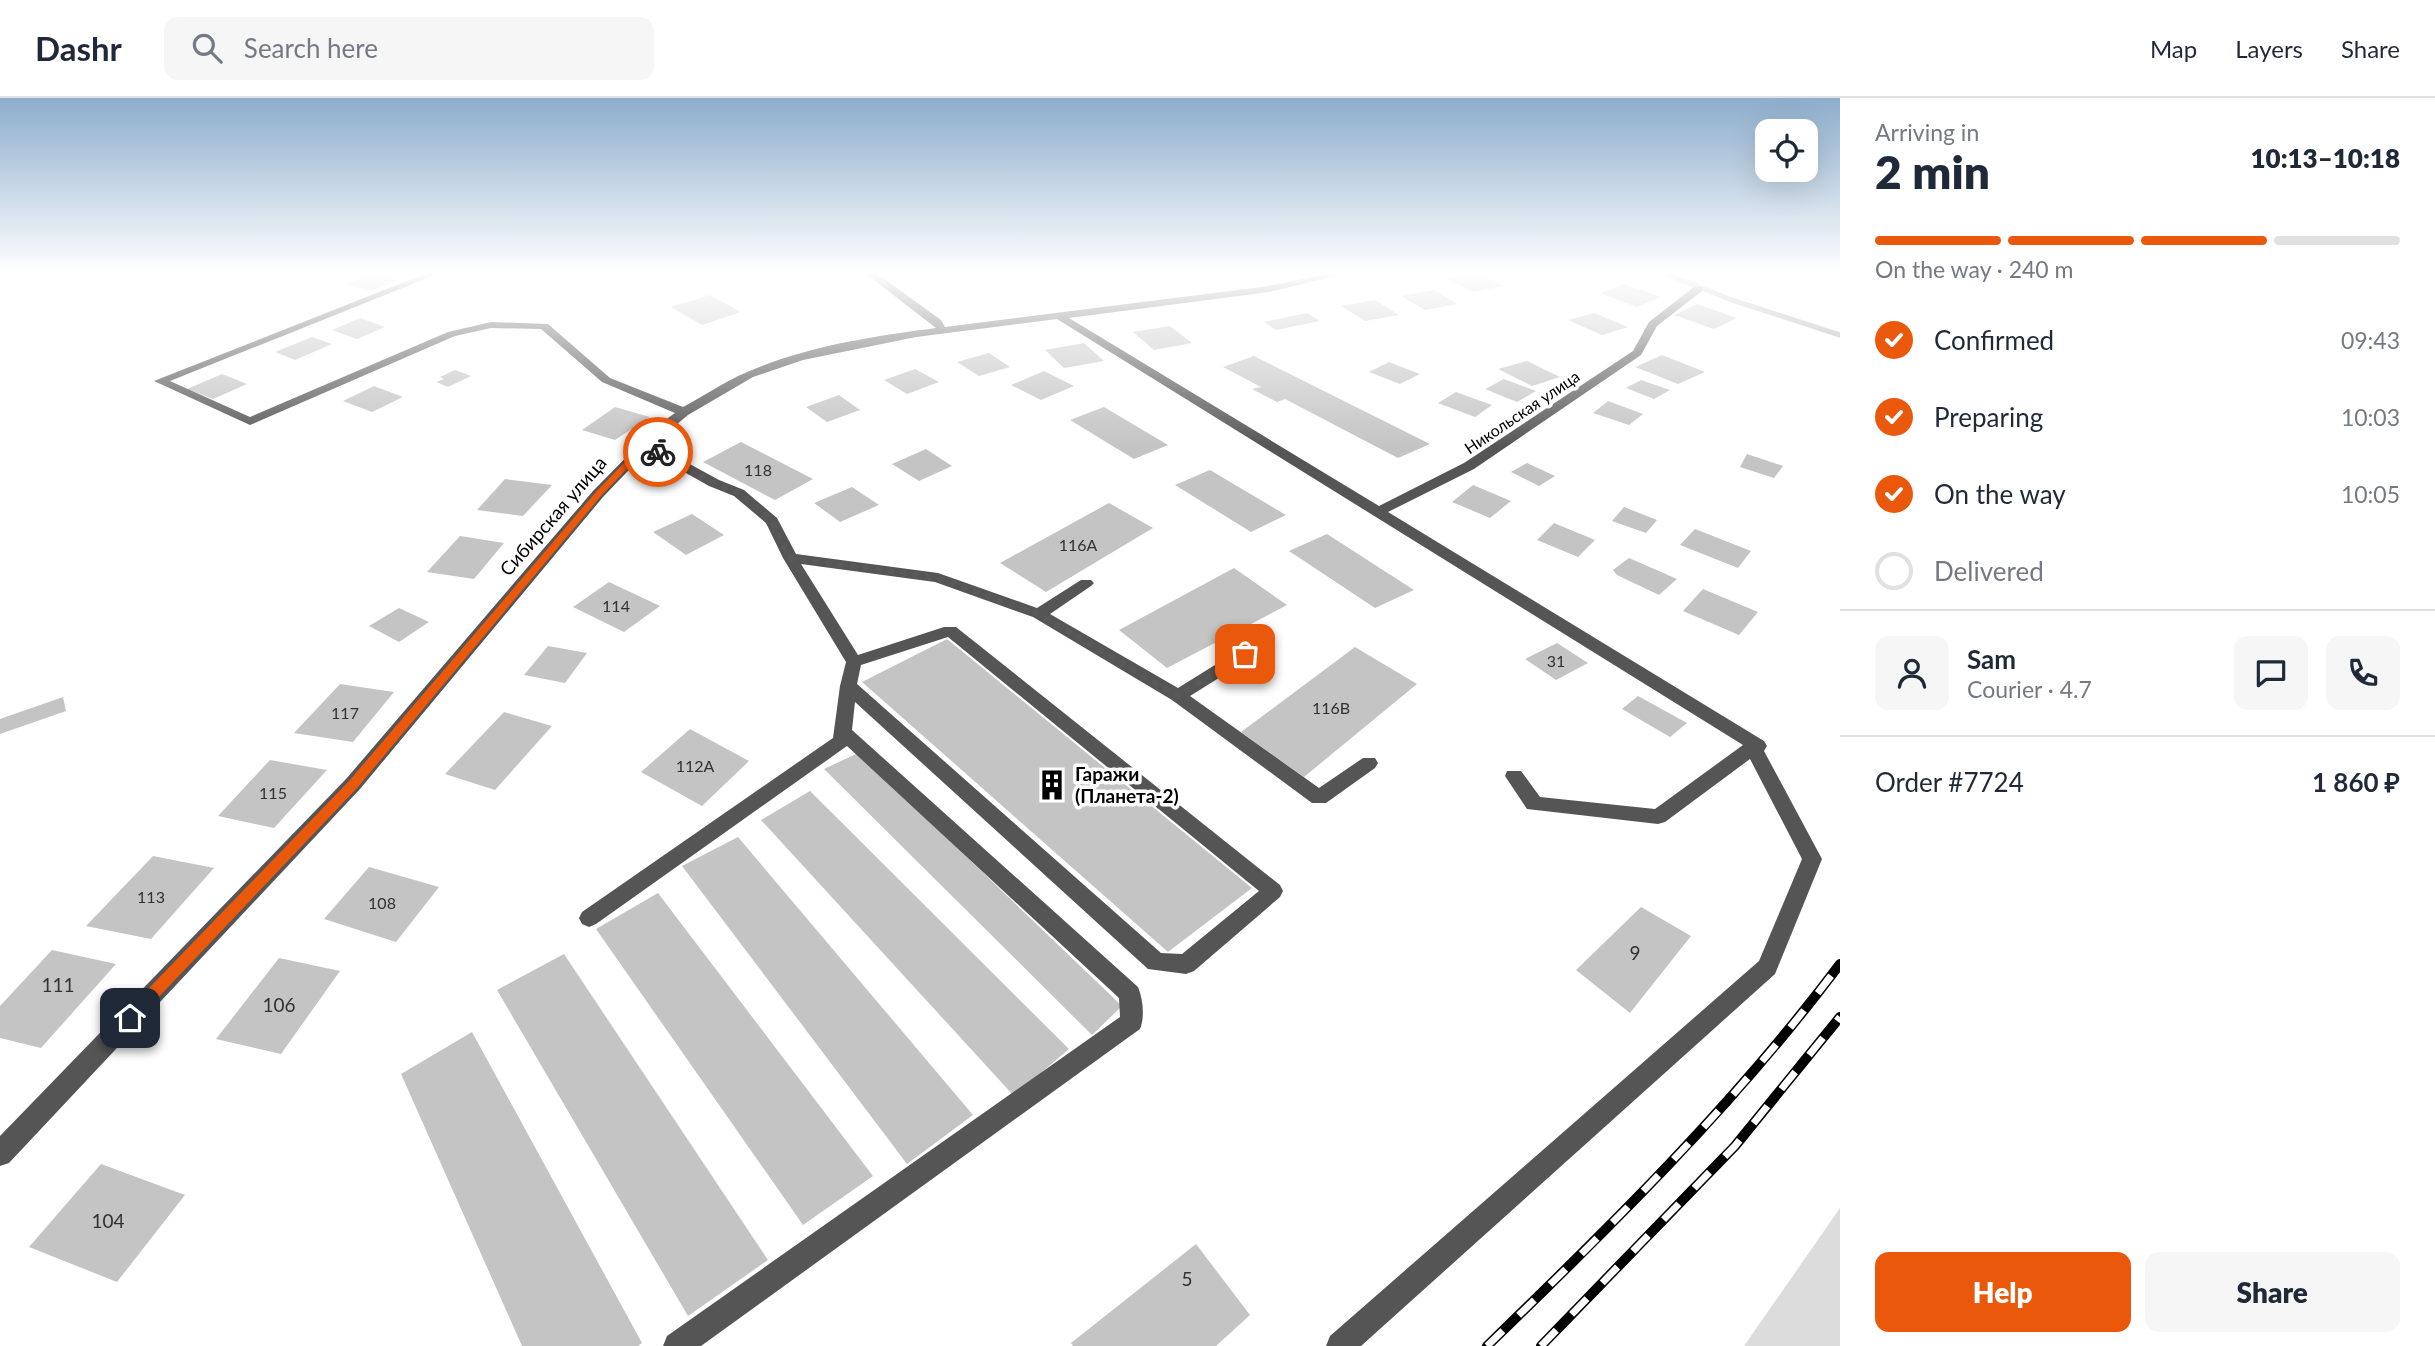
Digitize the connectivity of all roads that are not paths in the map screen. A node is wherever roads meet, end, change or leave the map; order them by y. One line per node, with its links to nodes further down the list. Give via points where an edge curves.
1 (287, 331): 2 (street, via 160,381 250,421)
2 (464, 331)
3 (550, 331): 7 (street, via 606,380)
4 (935, 331): 7 (street, Сибирская улица, via 849,346 775,366 726,386)
5 (1084, 331): 9 (street)
6 (1649, 331): 9 (street, Никольская улица, via 1637,354 1469,466)
7 (684, 412): 8 (street, Сибирская улица)
8 (645, 445): 10 (street, via 739,493 772,521); 22 (street, Сибирская улица, via 354,784)
9 (1378, 512): 18 (street)
10 (790, 558): 12 (street, via 938,578); 14 (street)
11 (1086, 583): 12 (street)
12 (1039, 614): 16 (street)
13 (1245, 654): 16 (street)
14 (854, 662): 15 (street); 15 (street, via 950,631 1273,891 1186,964 1156,962)
15 (848, 686): 17 (street)
16 (1178, 696): 19 (street, via 1319,798)
17 (843, 732): 21 (street, via 842,741); 23 (street, via 1130,994 1132,1022)
18 (1756, 746): 20 (street, via 1658,817 1534,804); 24 (street, via 1812,859 1767,967)
19 (1369, 763)
20 (1514, 776)
21 (589, 918)
22 (0, 1154)
23 (677, 1346)
24 (1339, 1346)

